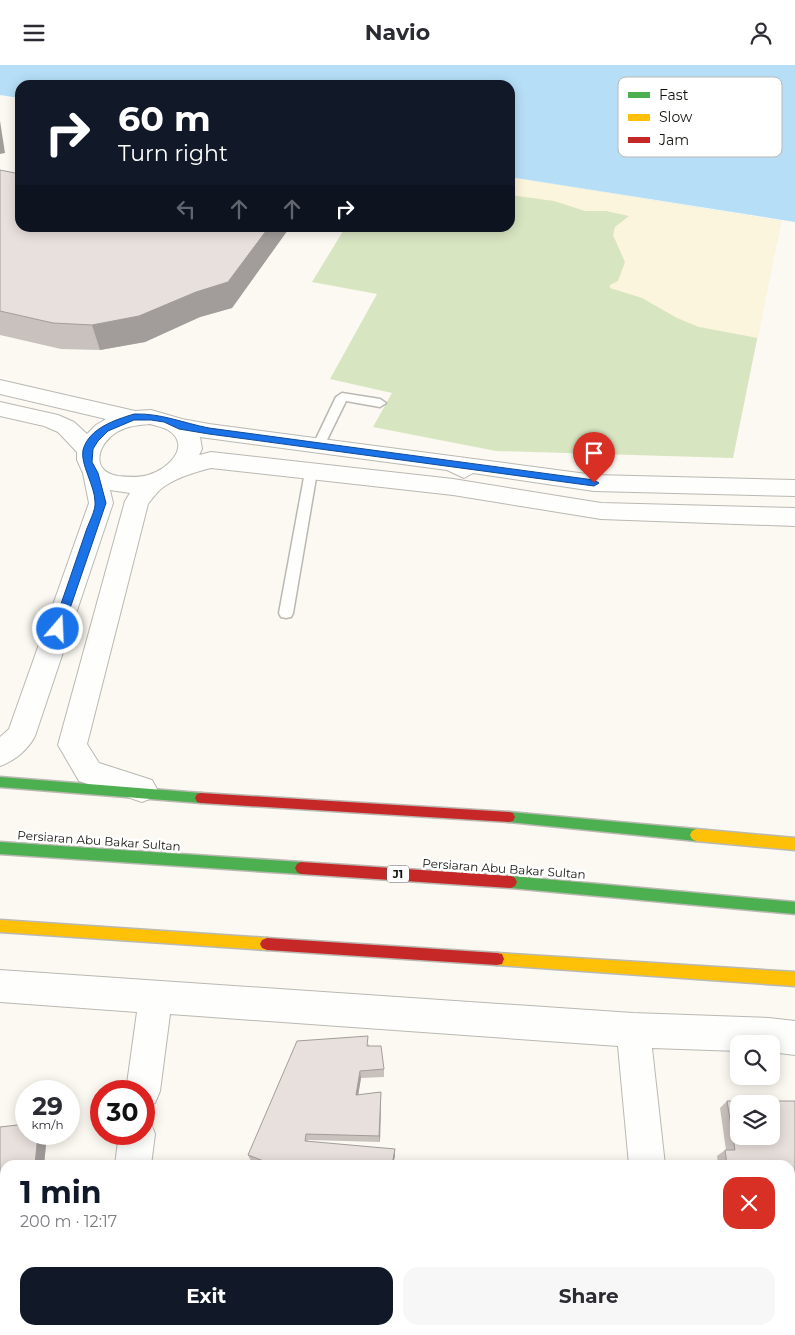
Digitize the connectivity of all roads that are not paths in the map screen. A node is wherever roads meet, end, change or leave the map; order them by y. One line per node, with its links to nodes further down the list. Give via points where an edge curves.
1 (0, 387): 4 (street)
2 (380, 403): 6 (lane, via 342,397)
3 (0, 409): 7 (street, via 50,420 66,427)
4 (134, 417): 5 (street, via 159,418); 7 (street, via 105,429 94,439)
5 (179, 425): 6 (street); 9 (street, via 191,445 189,457)
6 (319, 445): 8 (street)
7 (91, 461): 11 (street, via 105,481 120,485); 16 (street, via 101,503 21,736)
8 (449, 462): 12 (street, via 464,471 462,483); 13 (street, via 604,484)
9 (181, 468): 10 (street, via 211,461); 11 (street)
10 (310, 472): 12 (street); 15 (lane)
11 (152, 484): 18 (street, via 137,501 72,745 88,772)
12 (453, 487): 14 (street, via 601,511)
13 (795, 488)
14 (795, 517)
15 (286, 613)
16 (0, 754)
17 (0, 782): 18 (main road)
18 (165, 796): 19 (main road, via 506,817)
19 (795, 844)
20 (0, 848): 21 (main road, Persiaran Abu Bakar Sultan / J1, via 507,882)
21 (795, 908)
22 (0, 926): 23 (main road)
23 (795, 979)
24 (0, 986): 25 (street)
25 (156, 996): 26 (street); 28 (street)
26 (633, 1031): 27 (street); 31 (street)
27 (795, 1038)
28 (145, 1080)
29 (135, 1145): 30 (street)
30 (133, 1160)
31 (646, 1160)

